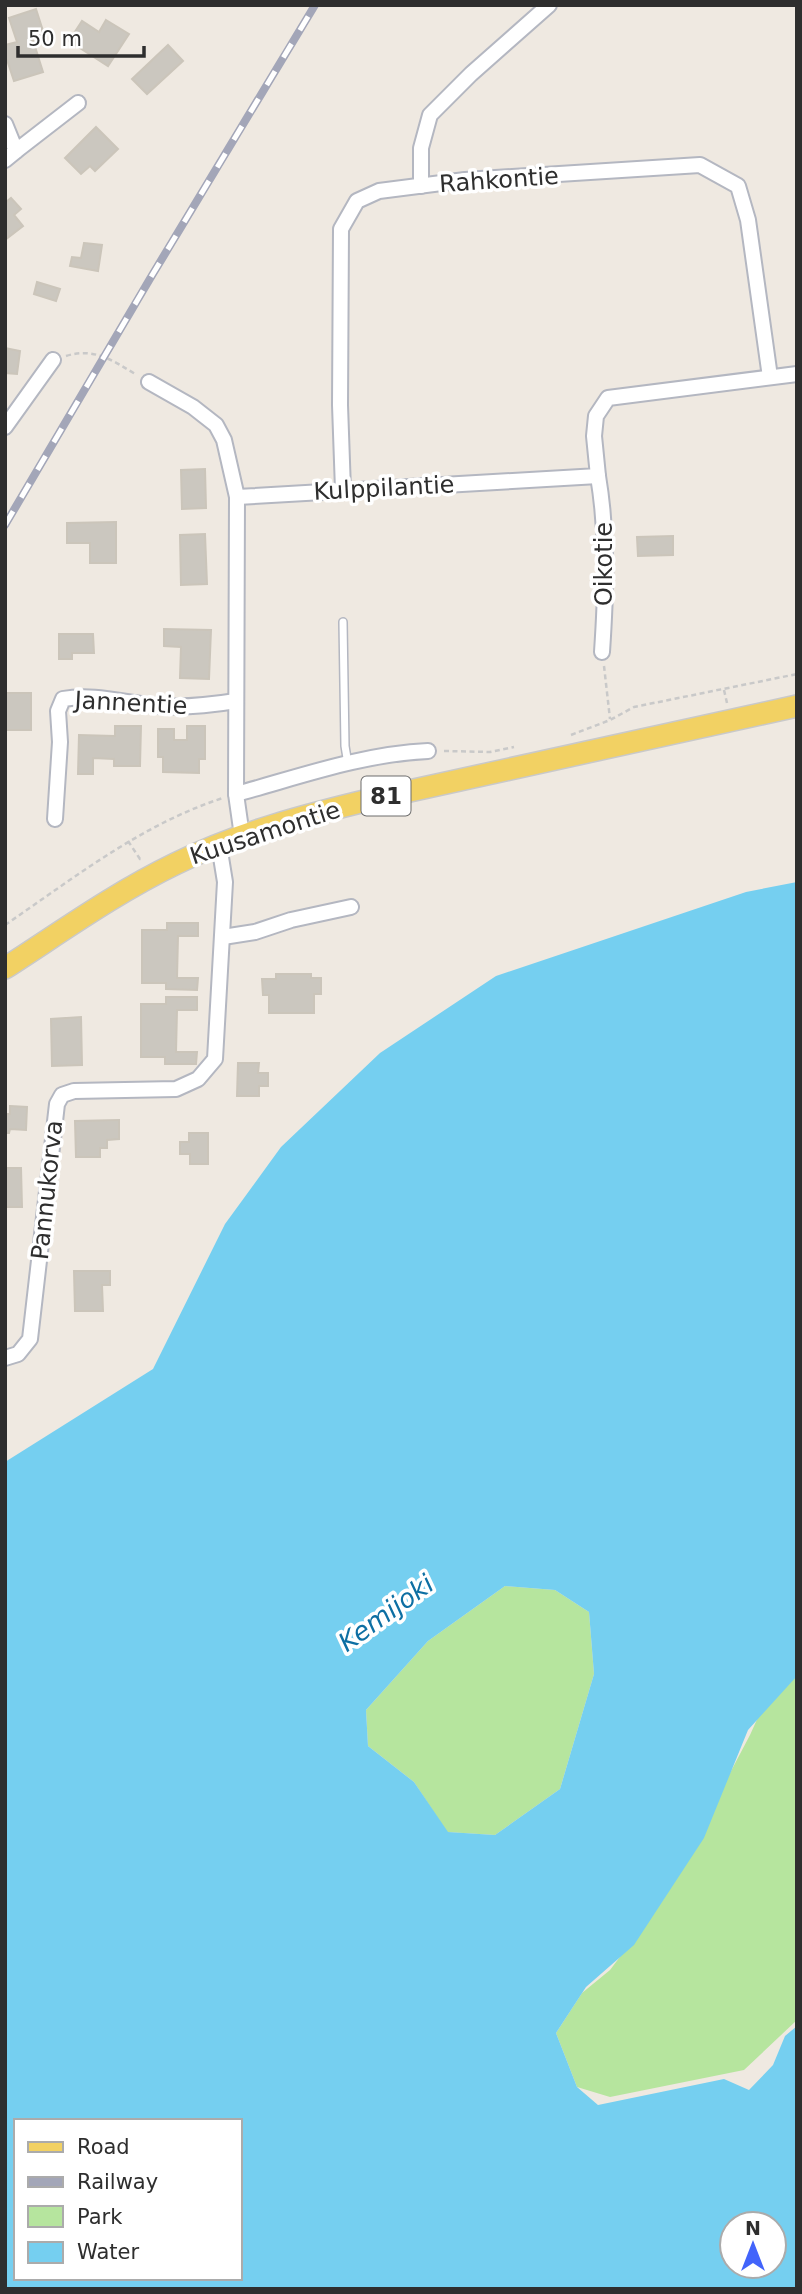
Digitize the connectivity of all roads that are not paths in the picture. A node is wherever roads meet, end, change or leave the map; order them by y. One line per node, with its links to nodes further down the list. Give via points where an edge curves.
1 (549, 5): 5 (street, via 430,115 421,148)
2 (78, 103): 4 (street)
3 (5, 124): 4 (street)
4 (11, 156)
5 (421, 186): 8 (street, Rahkontie, via 700,165 738,186 748,220); 12 (street, Rahkontie, via 379,191 357,201 341,229)
6 (53, 360): 10 (street)
7 (797, 374): 8 (street)
8 (770, 377): 11 (street, via 608,398 596,416)
9 (149, 382): 13 (street, via 216,425)
10 (5, 427)
11 (598, 476): 12 (street, Kulppilantie); 15 (street, Oikotie, via 605,517)
12 (343, 490): 13 (street, Kulppilantie)
13 (237, 497): 16 (street)
14 (343, 622): 19 (lane)
15 (602, 652)
16 (236, 701): 20 (street); 21 (street, Jannentie, via 201,707 79,696 63,699 58,711)
17 (797, 706): 22 (main road, Kuusamontie / 81, via 373,799)
18 (428, 751): 19 (street)
19 (348, 764): 20 (street)
20 (236, 794): 22 (street)
21 (55, 819)
22 (242, 836): 23 (main road, Kuusamontie / 81)
23 (219, 845): 25 (street, Pannukorva, via 225,882); 26 (main road, Kuusamontie / 81, via 110,900)
24 (351, 907): 25 (street)
25 (223, 937): 27 (street, Pannukorva, via 215,1059 198,1079 176,1089 74,1090 62,1095 57,1104 30,1339 18,1354)
26 (5, 968)
27 (5, 1358)

